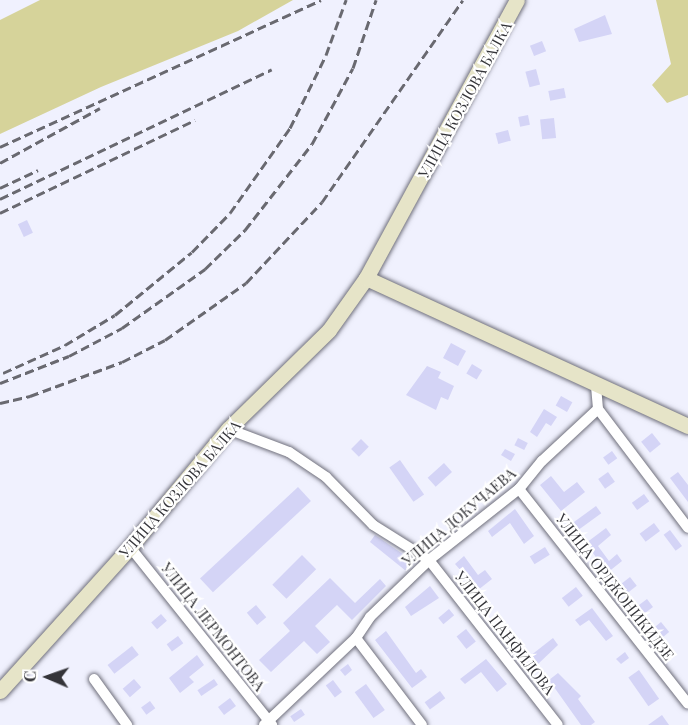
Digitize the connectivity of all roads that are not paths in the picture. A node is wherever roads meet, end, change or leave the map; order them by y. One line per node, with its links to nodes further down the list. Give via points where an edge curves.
1 (517, 2): 2 (main road, УЛИЦА КОЗЛОВА БАЛКА)
2 (366, 278): 3 (main road); 6 (main road, УЛИЦА КОЗЛОВА БАЛКА, via 313,348)
3 (597, 386): 4 (street); 5 (main road)
4 (598, 409): 7 (street, УЛИЦА ДОКУЧАЕВА, via 542,461); 8 (street)
5 (688, 426)
6 (228, 429): 9 (main road, УЛИЦА КОЗЛОВА БАЛКА); 10 (street, УЛИЦА ПАНФИЛОВА, via 289,453 326,477 373,525)
7 (519, 489): 10 (street, УЛИЦА ДОКУЧАЕВА); 14 (street, УЛИЦА ОРДЖОНИКИДЗЕ)
8 (688, 528)
9 (130, 547): 13 (main road, УЛИЦА КОЗЛОВА БАЛКА); 15 (street, УЛИЦА ЛЕРМОНТОВА)
10 (429, 560): 11 (street, УЛИЦА ДОКУЧАЕВА, via 370,617); 18 (street, УЛИЦА ПАНФИЛОВА)
11 (356, 638): 15 (street, УЛИЦА ДОКУЧАЕВА); 17 (street)
12 (94, 679): 16 (street)
13 (0, 691)
14 (688, 704)
15 (268, 723)
16 (127, 725)
17 (422, 725)
18 (558, 725)

